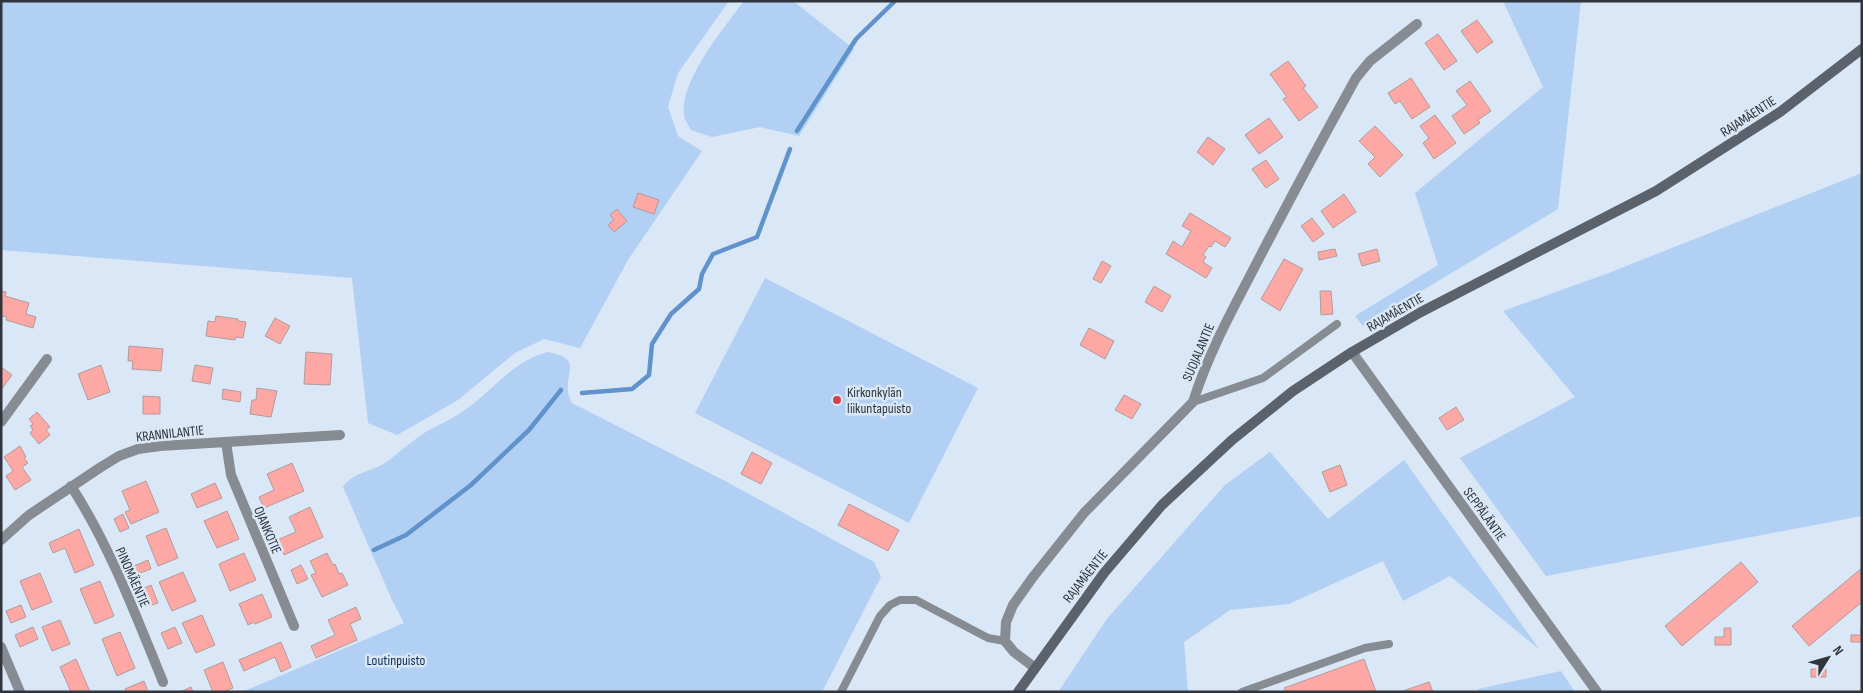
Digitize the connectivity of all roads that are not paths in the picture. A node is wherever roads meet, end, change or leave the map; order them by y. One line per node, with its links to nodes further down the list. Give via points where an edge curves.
1 (1417, 24): 6 (street, SUOJALANTIE, via 1370,61 1356,78 1216,342)
2 (1862, 49): 4 (main road, RAJAMÄENTIE, via 1780,112 1656,191 1421,312)
3 (1337, 324): 6 (lane, via 1262,378)
4 (1352, 352): 16 (main road, RAJAMÄENTIE, via 1292,392 1239,434 1162,505 1104,572); 24 (street, SEPPÄLÄNTIE)
5 (46, 359): 7 (street)
6 (1193, 402): 13 (street, SUOJALANTIE, via 1084,513 1033,577 1013,605 1006,622)
7 (1, 422)
8 (340, 435): 9 (street, KRANNILANTIE)
9 (226, 442): 10 (street, KRANNILANTIE, via 138,449 119,456); 12 (street, OJANKOTIE, via 231,475)
10 (71, 486): 11 (street, KRANNILANTIE, via 29,515); 17 (street, PINOMÄENTIE, via 105,547)
11 (1, 540)
12 (294, 626)
13 (1005, 640): 16 (street, via 1014,652); 20 (lane, via 988,638 916,600 900,600 880,616)
14 (1389, 644): 18 (lane, via 1365,648)
15 (1, 647): 19 (street)
16 (1034, 667): 21 (main road, RAJAMÄENTIE)
17 (163, 682)
18 (1265, 683): 22 (lane); 23 (lane)
19 (20, 692)
20 (841, 692)
21 (1018, 692)
22 (1242, 692)
23 (1268, 692)
24 (1597, 692)

